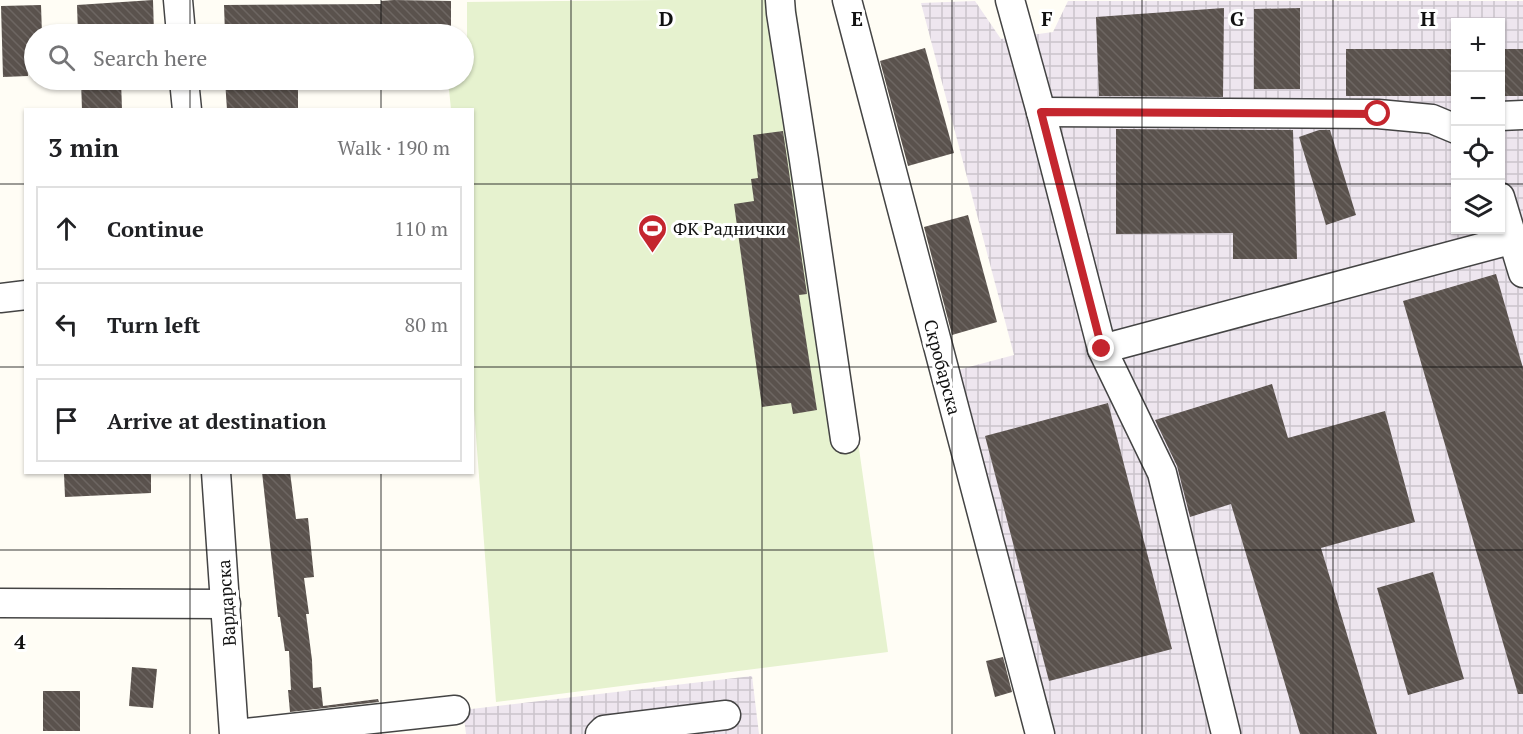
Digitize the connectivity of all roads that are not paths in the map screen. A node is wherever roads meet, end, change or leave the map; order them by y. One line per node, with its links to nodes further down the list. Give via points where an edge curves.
1 (178, 0): 5 (street)
2 (780, 0): 18 (street)
3 (847, 0): 26 (street, Скробарска)
4 (1010, 0): 8 (street)
5 (180, 24)
6 (185, 90): 7 (street)
7 (187, 108)
8 (1041, 112): 11 (street, via 1378,114); 17 (street)
9 (1523, 115): 10 (street)
10 (1505, 116)
11 (1448, 122)
12 (1505, 212): 13 (street)
13 (1514, 239): 14 (street); 17 (street)
14 (1523, 273)
15 (24, 296): 16 (street)
16 (0, 298)
17 (1102, 349): 27 (street, via 1162,473)
18 (845, 439)
19 (216, 474): 21 (street, Вардарска)
20 (0, 603): 21 (street)
21 (226, 604): 24 (street, Вардарска)
22 (455, 710): 24 (street)
23 (726, 715): 25 (street, via 604,730)
24 (235, 734)
25 (600, 734)
26 (1040, 734)
27 (1226, 734)

